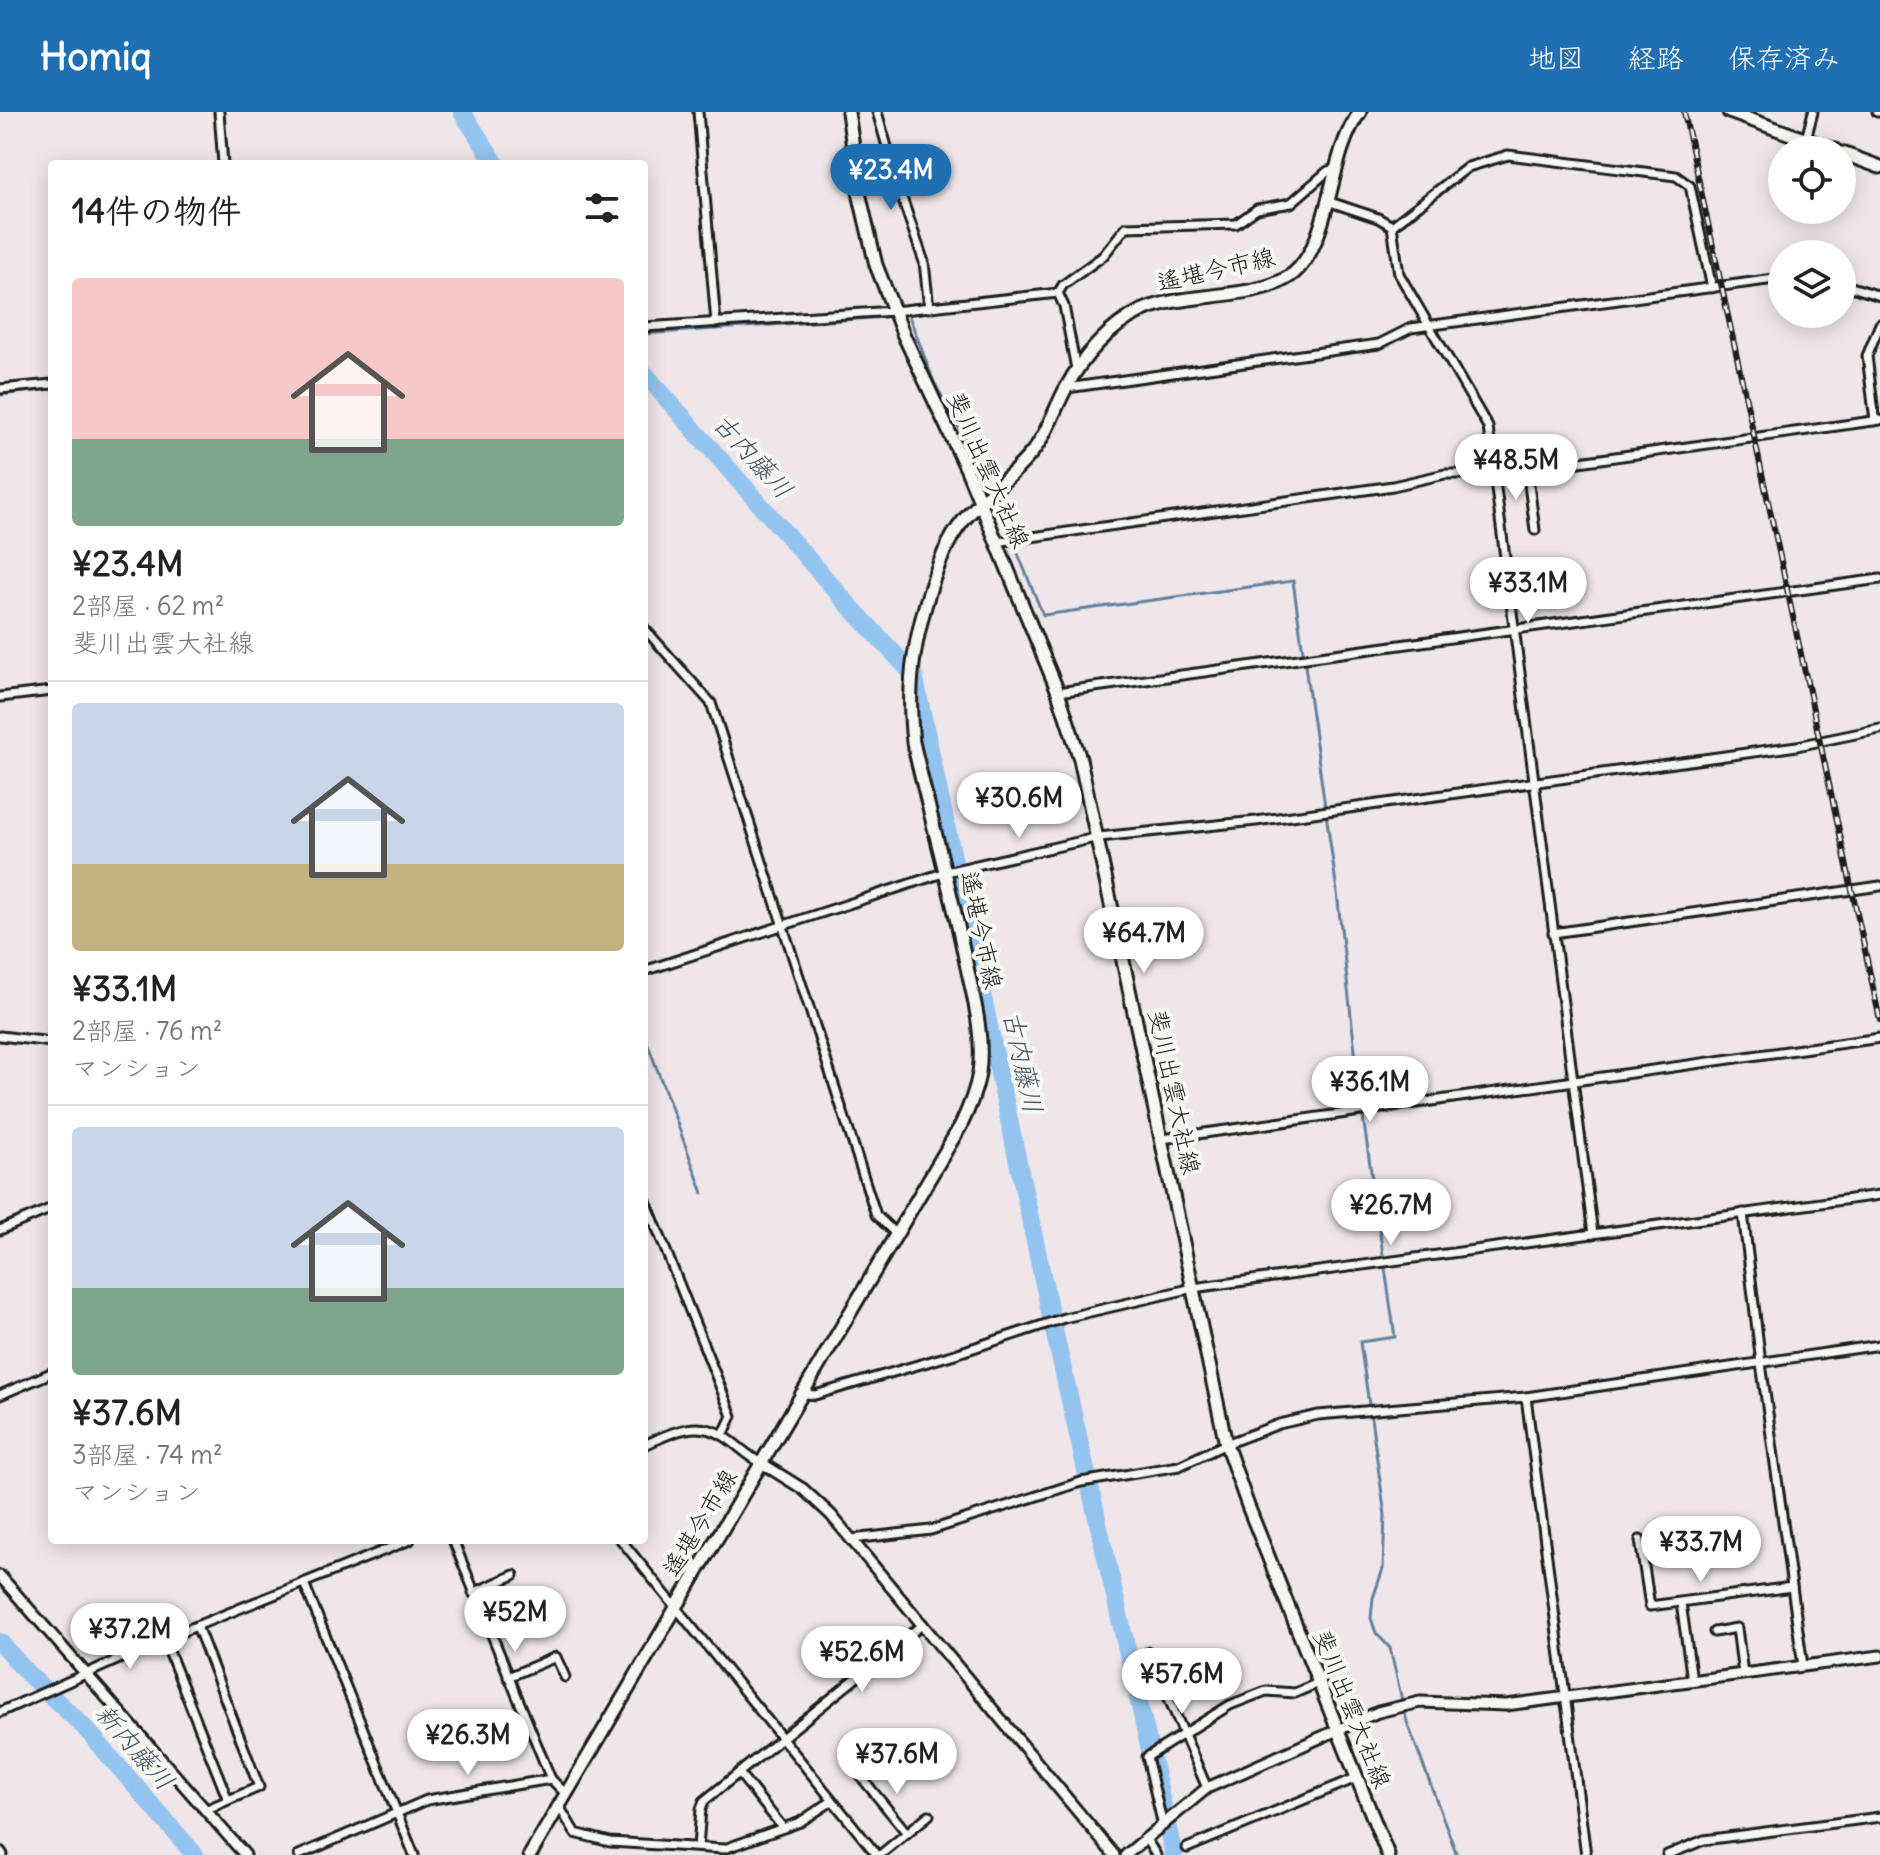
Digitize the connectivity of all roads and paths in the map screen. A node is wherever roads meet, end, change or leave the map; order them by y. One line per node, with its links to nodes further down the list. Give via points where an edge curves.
1 (219, 112): 11 (street)
2 (698, 112): 23 (street)
3 (848, 112): 22 (main road, 斐川出雲大社線, via 860,197 876,265)
4 (877, 112): 21 (street, via 924,262)
5 (1813, 112): 9 (street)
6 (1358, 113): 13 (main road, 遙堪今市線)
7 (1736, 113): 8 (main road)
8 (1798, 136)
9 (1807, 136)
10 (1856, 158): 12 (main road)
11 (223, 160)
12 (1880, 167)
13 (1336, 169): 14 (main road, 遙堪今市線); 19 (street, via 1291,203 1257,209 1236,224 1126,227 1103,256)
14 (1327, 201): 15 (street); 27 (main road, 遙堪今市線, via 1315,241 1296,272 1249,290 1142,311 1102,340)
15 (1392, 226): 17 (street, via 1468,167 1508,155 1676,176 1690,186); 25 (street, via 1399,274)
16 (1768, 280): 17 (street)
17 (1712, 288): 25 (street)
18 (1856, 288): 20 (street)
19 (1058, 293): 21 (street); 27 (street)
20 (1880, 296)
21 (929, 308): 22 (street)
22 (894, 311): 23 (street); 34 (main road, 斐川出雲大社線)
23 (716, 323): 26 (street)
24 (1880, 324): 31 (street, via 1867,356)
25 (1427, 326): 30 (street, via 1379,344); 33 (street, via 1488,427)
26 (648, 327)
27 (1076, 369): 30 (main road, 遙堪今市線)
28 (48, 384): 29 (street)
29 (0, 389)
30 (1065, 389): 34 (main road, 遙堪今市線, via 1034,450)
31 (1878, 421): 32 (street)
32 (1527, 469): 33 (street); 35 (street)
33 (1493, 474): 36 (street, via 1445,474 1393,486); 38 (street)
34 (980, 502): 36 (main road, 斐川出雲大社線); 46 (main road, 遙堪今市線, via 952,534 941,558 913,663 913,742)
35 (1535, 530)
36 (996, 542): 41 (main road, 斐川出雲大社線)
37 (1880, 579): 38 (street)
38 (1513, 630): 41 (street); 44 (street)
39 (648, 632): 48 (street, via 711,703)
40 (48, 691): 42 (street)
41 (1058, 692): 45 (main road, 斐川出雲大社線)
42 (0, 697)
43 (1880, 729): 44 (street, via 1797,746)
44 (1532, 781): 45 (street, via 1256,821); 49 (street)
45 (1099, 837): 46 (street); 56 (main road, 斐川出雲大社線)
46 (946, 872): 48 (street); 62 (main road, 遙堪今市線, via 978,1019 979,1074 961,1125)
47 (1880, 886): 49 (street)
48 (781, 926): 50 (street); 62 (street, via 876,1215)
49 (1553, 933): 55 (street)
50 (648, 970)
51 (0, 1025): 52 (street)
52 (1, 1036): 54 (street)
53 (1880, 1038): 55 (street)
54 (48, 1042)
55 (1574, 1083): 56 (street); 63 (street)
56 (1162, 1139): 64 (main road, 斐川出雲大社線)
57 (1880, 1195): 60 (street)
58 (648, 1206): 71 (street, via 732,1416)
59 (48, 1210): 61 (street)
60 (1743, 1213): 63 (street); 66 (street)
61 (0, 1230)
62 (896, 1234): 68 (main road, 遙堪今市線)
63 (1593, 1234): 64 (street)
64 (1193, 1288): 68 (street, via 1064,1318 815,1395); 73 (main road, 斐川出雲大社線)
65 (1880, 1345): 66 (street)
66 (1761, 1363): 70 (street); 83 (street)
67 (48, 1374): 69 (street)
68 (800, 1393): 74 (main road, 遙堪今市線)
69 (0, 1395)
70 (1526, 1397): 73 (street, via 1318,1415); 102 (street)
71 (723, 1435): 72 (street, via 694,1426); 74 (street)
72 (648, 1443)
73 (1226, 1444): 75 (street, via 1179,1466 1081,1482 931,1530); 101 (main road, 斐川出雲大社線)
74 (763, 1464): 75 (street, via 803,1489); 87 (main road, 遙堪今市線)
75 (852, 1539): 89 (street)
76 (1640, 1540): 85 (street, via 1650,1606)
77 (400, 1544): 82 (street)
78 (455, 1544): 84 (street)
79 (624, 1544): 87 (street)
80 (514, 1575): 84 (street)
81 (0, 1576): 97 (street)
82 (304, 1583): 90 (street); 117 (street)
83 (1792, 1587): 85 (street); 95 (street)
84 (473, 1593): 88 (street)
85 (1681, 1603): 100 (street)
86 (529, 1606): 88 (street)
87 (675, 1608): 106 (street); 112 (main road, 遙堪今市線)
88 (486, 1624): 98 (street)
89 (923, 1624): 106 (street); 131 (street)
90 (197, 1626): 92 (street); 113 (street, via 259,1787)
91 (1714, 1632): 96 (street, via 1737,1628)
92 (164, 1639): 97 (street); 113 (street)
93 (1149, 1652): 105 (street)
94 (1880, 1656): 95 (street)
95 (1803, 1666): 96 (street)
96 (1743, 1674): 100 (street)
97 (80, 1675): 103 (street); 116 (street)
98 (508, 1677): 99 (street, via 556,1657); 110 (street)
99 (565, 1677)
100 (1692, 1680): 102 (street)
101 (1318, 1683): 104 (main road, 斐川出雲大社線); 105 (street, via 1295,1693 1266,1691 1230,1705)
102 (1564, 1697): 104 (street, via 1506,1705 1420,1702 1378,1712); 135 (street)
103 (0, 1712)
104 (1336, 1731): 109 (main road, 斐川出雲大社線); 111 (street)
105 (1185, 1733): 111 (street); 120 (street, via 1147,1757)
106 (782, 1740): 107 (street); 114 (street)
107 (739, 1773): 121 (street); 124 (street, via 704,1801)
108 (862, 1778): 122 (street)
109 (1356, 1778): 125 (street); 134 (main road, 斐川出雲大社線)
110 (551, 1779): 112 (street); 117 (street, via 427,1800)
111 (1207, 1788): 120 (street)
112 (566, 1794): 115 (main road, 遙堪今市線)
113 (228, 1800): 116 (street)
114 (832, 1801): 121 (street); 130 (street)
115 (559, 1806): 124 (street, via 575,1833 610,1842); 129 (main road, 遙堪今市線)
116 (205, 1810): 126 (street)
117 (398, 1814): 127 (street); 128 (street)
118 (929, 1815): 122 (street)
119 (1880, 1817): 136 (street, via 1704,1840)
120 (1163, 1826): 123 (street)
121 (783, 1828): 124 (street, via 724,1849)
122 (907, 1833): 130 (street)
123 (1146, 1839): 132 (street); 133 (street)
124 (698, 1847)
125 (1187, 1848)
126 (245, 1855)
127 (299, 1855)
128 (414, 1855)
129 (530, 1855)
130 (878, 1855)
131 (1114, 1855)
132 (1126, 1855)
133 (1156, 1855)
134 (1388, 1855)
135 (1586, 1855)
136 (1667, 1855)

